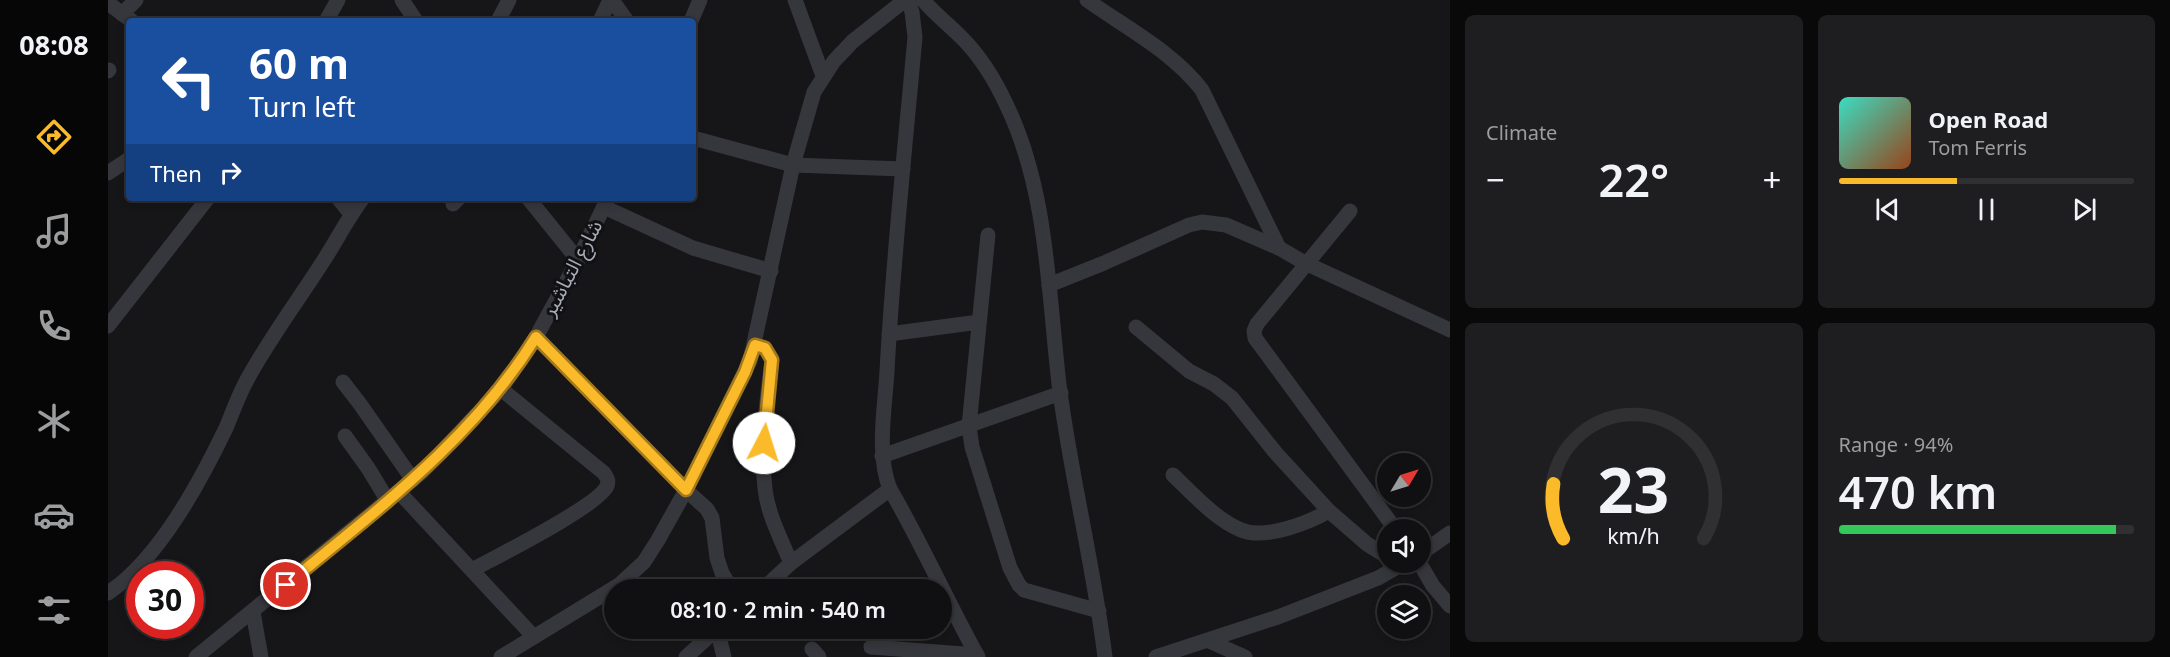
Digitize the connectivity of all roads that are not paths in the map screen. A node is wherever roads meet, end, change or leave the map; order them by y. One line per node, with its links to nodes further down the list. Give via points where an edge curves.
1 (136, 0): 12 (street)
2 (338, 0): 13 (street)
3 (402, 0): 14 (street)
4 (509, 0): 15 (street)
5 (611, 0): 16 (street); 17 (street)
6 (700, 0): 18 (street)
7 (795, 0): 19 (street)
8 (906, 0): 19 (street, via 853,41); 23 (street, via 915,37)
9 (923, 0): 37 (street, via 964,40 1008,107 1036,195)
10 (1087, 0): 33 (street, via 1164,52 1197,84)
11 (108, 3): 12 (street)
12 (127, 17)
13 (328, 18)
14 (414, 18)
15 (500, 18)
16 (602, 18)
17 (625, 18)
18 (692, 18)
19 (823, 76): 22 (street, via 806,114)
20 (696, 139): 22 (street)
21 (126, 161): 24 (street)
22 (793, 165): 23 (street); 36 (street)
23 (903, 169): 42 (street)
24 (108, 173)
25 (206, 201): 39 (street)
26 (340, 201): 31 (street)
27 (361, 201): 31 (street)
28 (530, 201): 34 (street)
29 (606, 202): 34 (street, شارع التباشير); 36 (street, via 693,248)
30 (1350, 211): 35 (street)
31 (351, 214): 67 (street, via 268,341 209,459 164,537)
32 (988, 235): 38 (street)
33 (1279, 248): 35 (street); 37 (street, via 1226,225 1202,222)
34 (578, 260): 43 (street, شارع التباشير)
35 (1305, 263): 41 (street); 57 (street, via 1257,324 1255,338)
36 (771, 271): 44 (street)
37 (1049, 285): 47 (street)
38 (979, 322): 42 (street); 48 (street)
39 (108, 326)
40 (1136, 327): 56 (street, via 1189,371 1232,398)
41 (1450, 330)
42 (889, 334): 50 (street)
43 (536, 337): 46 (street, شارع التباشير); 54 (street)
44 (755, 345): 54 (street); 61 (street, via 765,348 772,360 764,443 765,490)
45 (343, 382): 52 (street)
46 (501, 389): 52 (street, شارع التباشير); 62 (street, via 604,473 608,482 602,492 577,512)
47 (1060, 393): 48 (street); 69 (street)
48 (969, 426): 50 (street); 69 (street, via 981,478 1019,585 1024,590)
49 (345, 436): 55 (street)
50 (882, 456): 53 (street)
51 (1173, 475): 56 (street, via 1218,515 1247,532 1295,527)
52 (413, 480): 55 (street, شارع التباشير)
53 (890, 489): 61 (street); 76 (street)
54 (686, 490): 65 (street, via 712,518 717,558); 71 (street, via 634,573)
55 (394, 497): 62 (street); 70 (street, شارع التباشير)
56 (1329, 511): 60 (street)
57 (1388, 519)
58 (1450, 533): 59 (street)
59 (1431, 546)
60 (1377, 550)
61 (791, 563): 66 (street)
62 (472, 570): 71 (street)
63 (1385, 573): 74 (street, via 1316,603)
64 (1425, 573): 68 (street)
65 (726, 579)
66 (774, 579)
67 (108, 593)
68 (1450, 606)
69 (1099, 611): 82 (street)
70 (253, 612): 77 (street, شارع التباشير); 78 (street)
71 (534, 637): 79 (street)
72 (707, 639): 80 (street)
73 (720, 639): 81 (street)
74 (1209, 641): 83 (street); 84 (street)
75 (871, 647): 76 (street)
76 (977, 656)
77 (196, 657)
78 (261, 657)
79 (501, 657)
80 (686, 657)
81 (724, 657)
82 (1105, 657)
83 (1156, 657)
84 (1245, 657)

